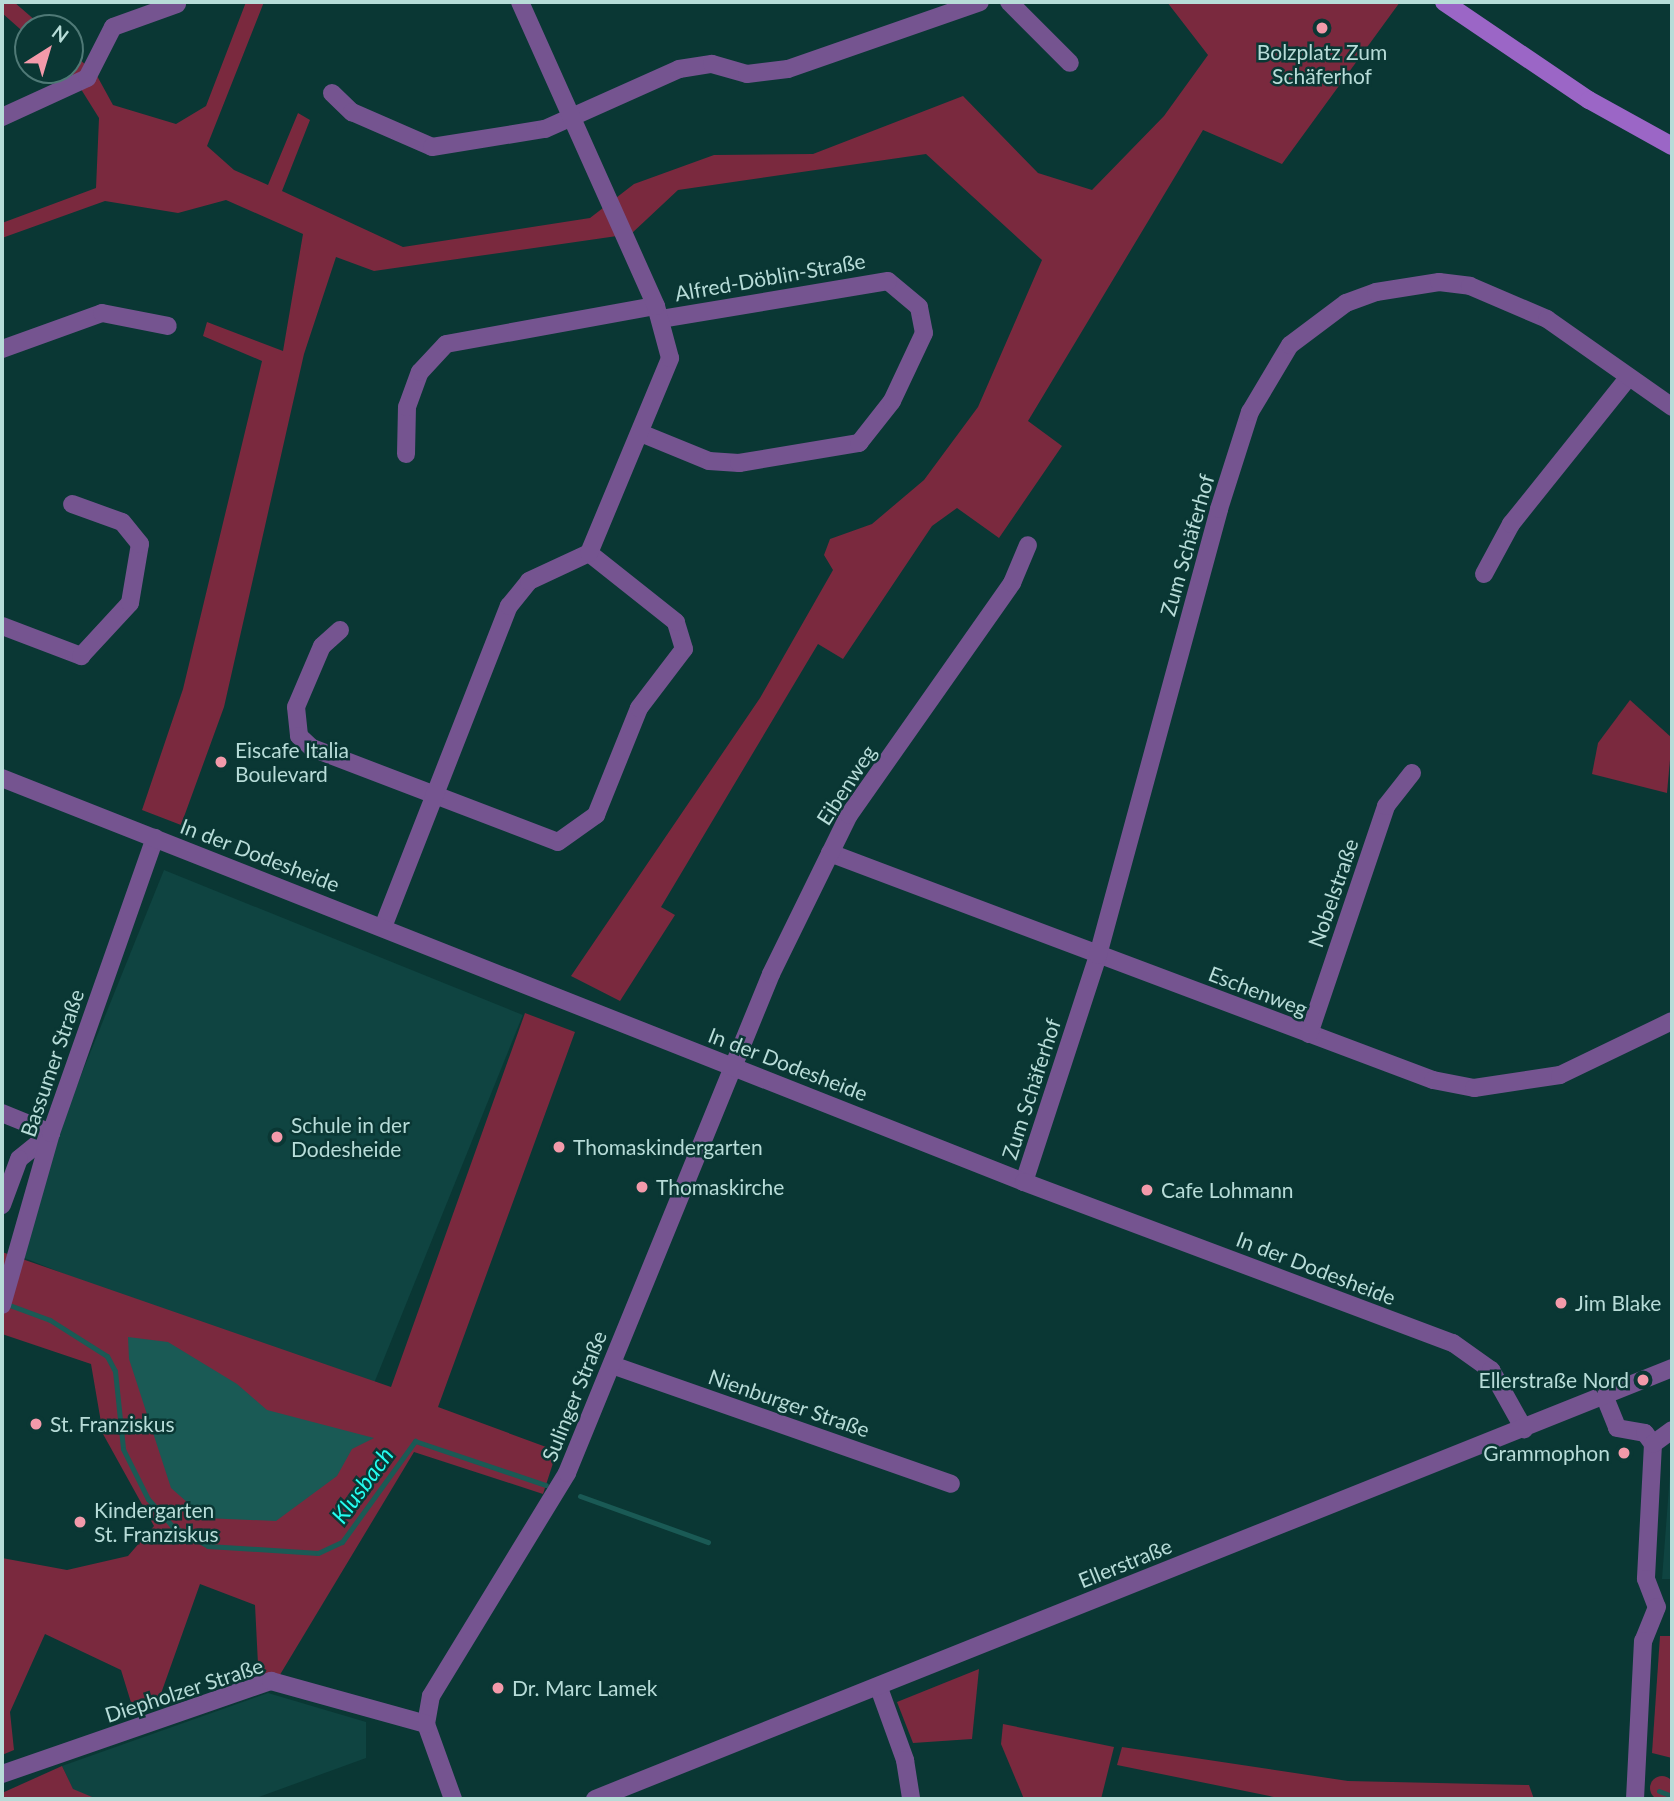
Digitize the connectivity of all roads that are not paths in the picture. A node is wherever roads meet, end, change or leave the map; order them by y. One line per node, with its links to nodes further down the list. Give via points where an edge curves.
1 (520, 2): 10 (street)
2 (980, 2): 6 (street)
3 (1009, 2): 7 (street)
4 (1444, 2): 11 (main road, via 1589,100)
5 (177, 4): 9 (street, via 113,27 87,78)
6 (950, 6): 10 (street, via 788,69 747,74 712,64 679,69)
7 (1070, 62)
8 (332, 93): 10 (street, via 352,112 432,147 545,129)
9 (2, 117)
10 (570, 118): 12 (street)
11 (1672, 146)
12 (658, 312): 17 (street, via 670,358); 17 (street, Alfred-Döblin-Straße, via 888,281 919,307 924,332 892,401 859,443 738,463 709,461); 18 (street, Alfred-Döblin-Straße, via 446,344 420,372 407,407)
13 (168, 326): 14 (street, via 102,313)
14 (2, 349)
15 (1628, 378): 16 (street, Zum Schäferhof); 22 (street, via 1511,524); 31 (street, Zum Schäferhof, via 1511,299 1439,282 1346,303 1290,345 1250,412 1219,509)
16 (1672, 407)
17 (643, 434): 21 (street)
18 (406, 454)
19 (72, 504): 23 (street, via 122,522 140,544 130,603 80,656)
20 (1028, 545): 29 (street, Eibenweg, via 1012,583 849,816)
21 (589, 552): 27 (street, via 529,581 509,606); 27 (street, via 676,622 684,649 639,708 596,815 558,842)
22 (1484, 574)
23 (2, 626)
24 (340, 630): 27 (street, via 322,646 296,706 299,736 312,748)
25 (1412, 773): 33 (street, Nobelstraße, via 1386,806)
26 (2, 778): 28 (street, In der Dodesheide)
27 (437, 797): 30 (street)
28 (155, 838): 30 (street, In der Dodesheide); 36 (street, Bassumer Straße)
29 (830, 853): 31 (street, Eschenweg); 34 (street, Eibenweg, via 771,974)
30 (383, 927): 34 (street, In der Dodesheide)
31 (1098, 955): 33 (street, Eschenweg); 37 (street, Zum Schäferhof)
32 (1672, 1021): 33 (street, Eschenweg, via 1560,1075 1474,1088)
33 (1309, 1034)
34 (736, 1069): 37 (street, In der Dodesheide); 40 (street, Sulinger Straße)
35 (2, 1113): 36 (street)
36 (51, 1133): 38 (street, via 19,1159); 39 (street, Bassumer Straße)
37 (1024, 1182): 43 (street, In der Dodesheide, via 1453,1343 1491,1370)
38 (2, 1205)
39 (3, 1301)
40 (612, 1365): 46 (street, Nienburger Straße); 48 (street, Sulinger Straße, via 568,1473 431,1696)
41 (1672, 1368): 42 (street, Ellerstraße)
42 (1604, 1395): 43 (street, Ellerstraße); 45 (street, via 1616,1428 1645,1433)
43 (1524, 1429): 47 (street, Ellerstraße)
44 (1672, 1430): 45 (street)
45 (1653, 1444): 53 (street, via 1646,1579 1657,1607 1643,1641)
46 (951, 1484)
47 (879, 1688): 51 (street, Ellerstraße); 52 (street, via 905,1760)
48 (426, 1724): 49 (street, Diepholzer Straße, via 271,1681); 50 (street)
49 (2, 1774)
50 (453, 1799)
51 (595, 1799)
52 (911, 1799)
53 (1635, 1799)

